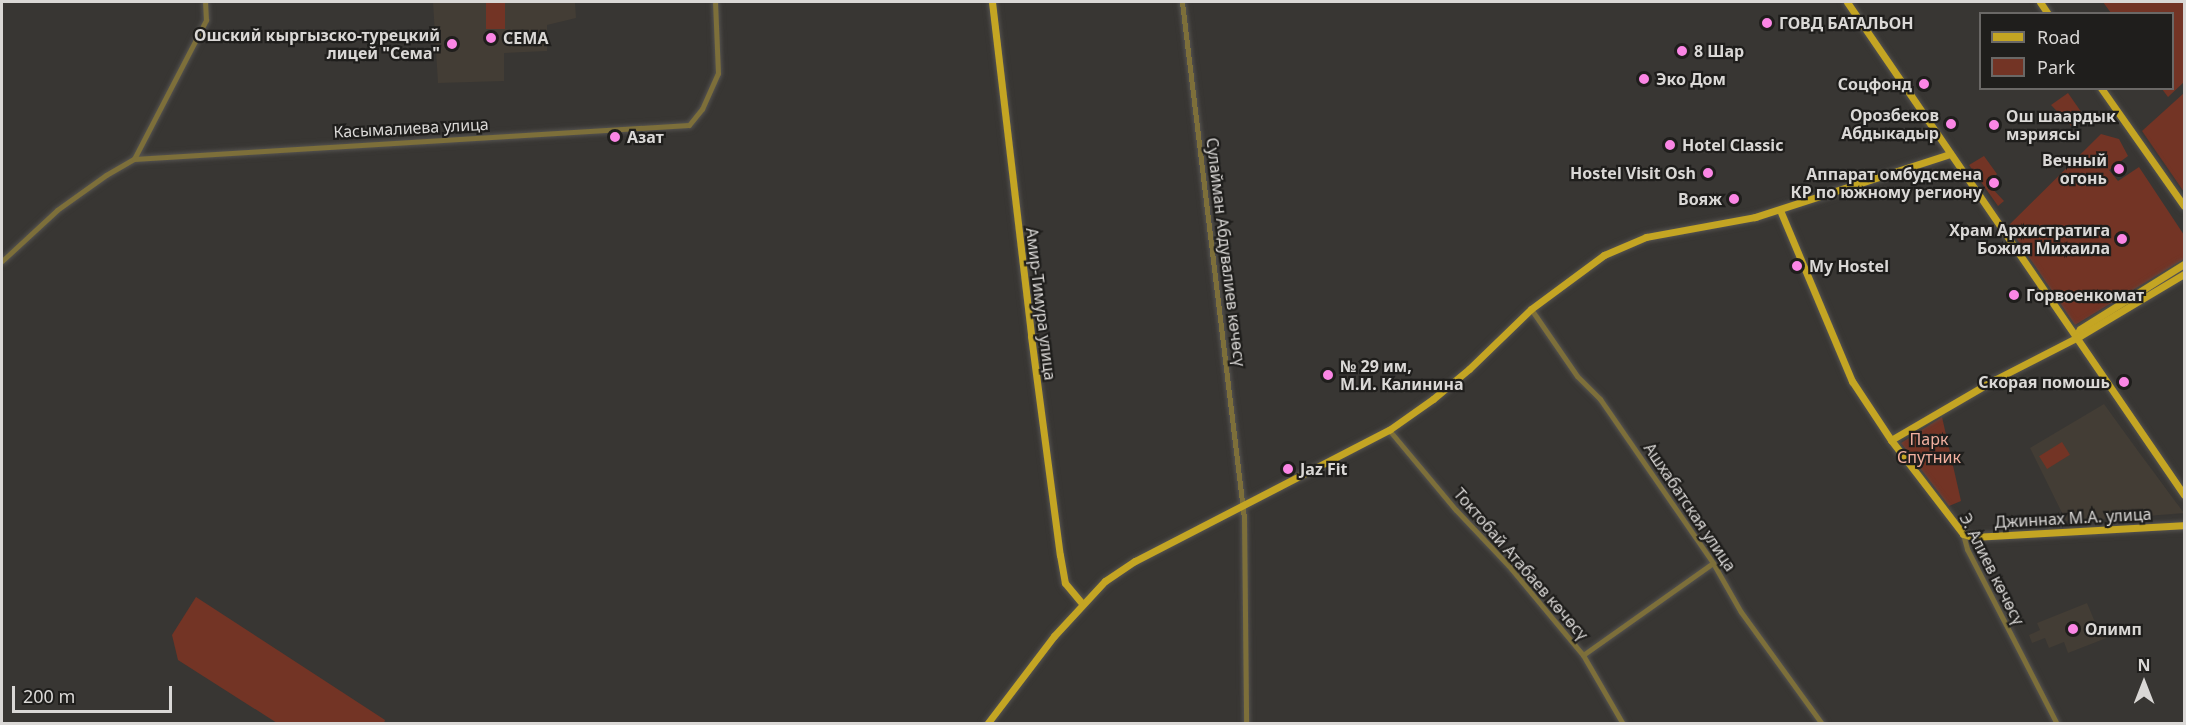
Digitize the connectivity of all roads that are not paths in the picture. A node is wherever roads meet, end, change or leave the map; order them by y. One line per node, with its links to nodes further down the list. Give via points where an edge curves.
1 (205, 2): 8 (street, via 206,20)
2 (716, 2): 8 (street, Касымалиева улица, via 718,73 702,109 689,125)
3 (992, 2): 23 (main road, Амир-Тимура улица, via 1060,555 1065,583)
4 (1182, 2): 19 (street, Сулайман Абдувалиев көчөсү, via 1228,369)
5 (1847, 2): 7 (main road)
6 (2102, 90): 9 (main road)
7 (1950, 154): 10 (main road); 15 (main road)
8 (134, 159): 11 (street, via 57,210)
9 (2184, 206)
10 (1780, 210): 14 (main road, via 1626,244 1563,283); 17 (main road, Э. Алиев көчөсү, via 1852,381)
11 (2, 261)
12 (2184, 264): 15 (main road, via 2080,329)
13 (2184, 274): 15 (main road)
14 (1531, 309): 16 (main road, via 1469,369); 22 (street, Ашхабатская улица, via 1576,376 1600,399)
15 (2075, 336): 17 (main road); 18 (main road)
16 (1389, 430): 19 (main road); 24 (street, Токтобай Атабаев көчөсү)
17 (1891, 440): 21 (main road, Э. Алиев көчөсү)
18 (2184, 495)
19 (1241, 506): 23 (main road, via 1119,571); 26 (street, Сулайман Абдувалиев көчөсү, via 1246,597)
20 (2184, 525): 21 (main road, Джиннах М.А. улица, via 1972,537)
21 (1963, 534): 29 (street, Э. Алиев көчөсү, via 1966,549)
22 (1713, 563): 24 (street); 28 (street, Ашхабатская улица, via 1741,612)
23 (1082, 603): 25 (main road)
24 (1582, 655): 27 (street, Токтобай Атабаев көчөсү)
25 (987, 723)
26 (1245, 723)
27 (1623, 723)
28 (1822, 723)
29 (2057, 723)

